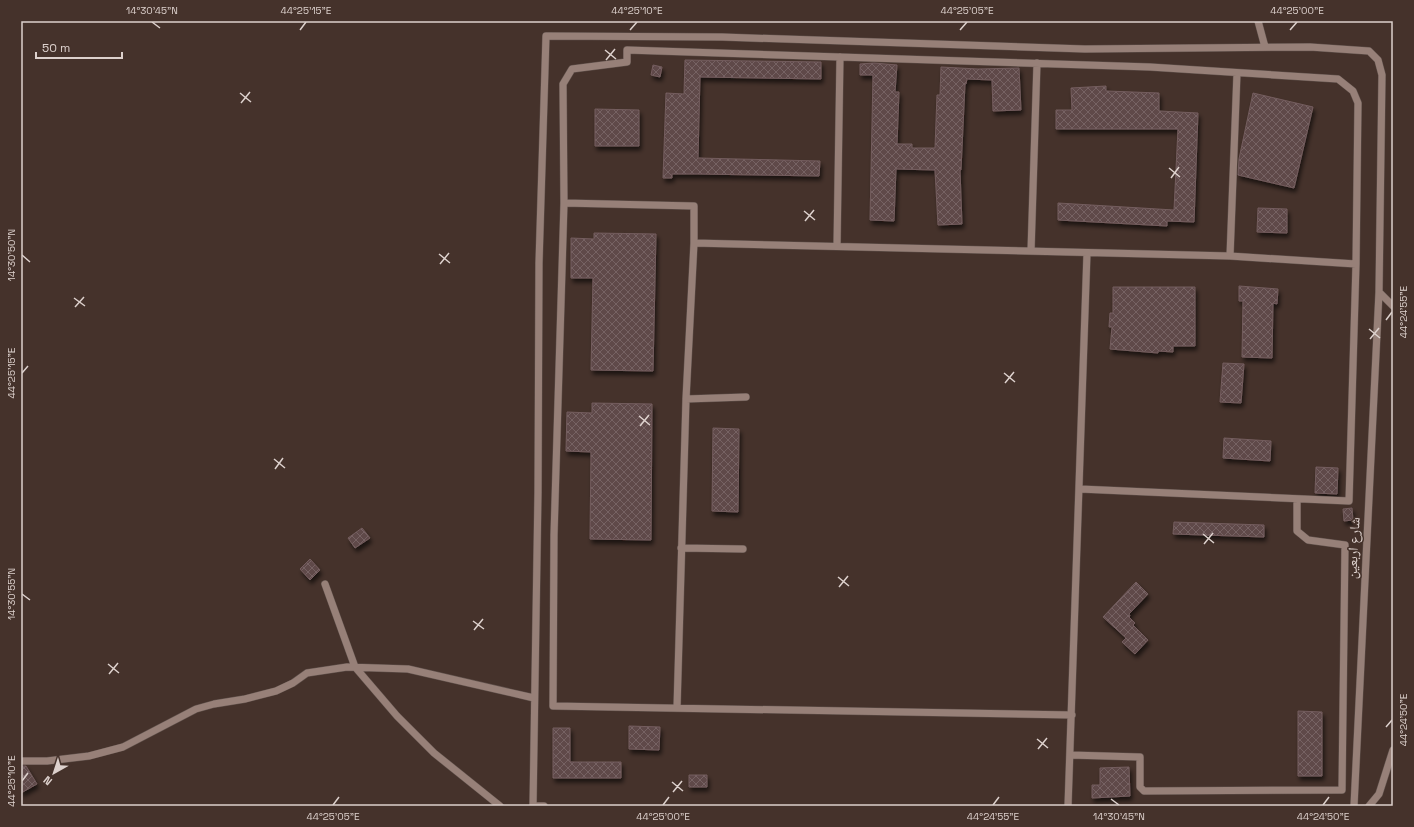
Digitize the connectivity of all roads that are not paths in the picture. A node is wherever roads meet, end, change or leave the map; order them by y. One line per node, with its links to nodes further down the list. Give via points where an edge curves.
1 (1258, 21): 2 (street)
2 (1265, 47): 13 (street, شارع اربعين, via 1369,51 1378,60 1382,75); 23 (street, شارع اربعين, via 1085,49 722,37 546,36 539,263)
3 (840, 57): 4 (street); 6 (street, via 627,50 627,62 572,69 563,84); 8 (street)
4 (1037, 63): 5 (street); 9 (street)
5 (1237, 73): 11 (street); 12 (street, via 1338,79 1353,92 1358,103)
6 (564, 203): 7 (street, via 694,206); 24 (street, via 554,535 553,706)
7 (694, 243): 8 (street); 16 (street)
8 (838, 246): 9 (street)
9 (1030, 251): 10 (street)
10 (1087, 253): 11 (street); 17 (street)
11 (1230, 256): 12 (street)
12 (1356, 264): 18 (street, via 1349,501)
13 (1379, 292): 14 (street); 32 (street, شارع اربعين)
14 (1393, 306)
15 (746, 396): 16 (street)
16 (686, 399): 19 (street)
17 (1080, 489): 18 (street); 25 (street)
18 (1297, 499): 27 (street, via 1297,531 1308,540 1345,545 1342,790 1144,791 1140,788 1140,757)
19 (682, 548): 20 (street); 24 (street)
20 (743, 549)
21 (325, 584): 22 (street)
22 (355, 667): 23 (street, via 408,669); 28 (street, via 307,673 276,691 196,709 123,747 89,756); 29 (street, via 397,716 434,753)
23 (534, 698): 30 (street, via 533,806)
24 (676, 708): 25 (street)
25 (1072, 715): 27 (street)
26 (1393, 750): 33 (street, via 1379,794)
27 (1070, 755): 31 (street)
28 (21, 761)
29 (500, 806)
30 (544, 806)
31 (1068, 806)
32 (1354, 806)
33 (1369, 806)

